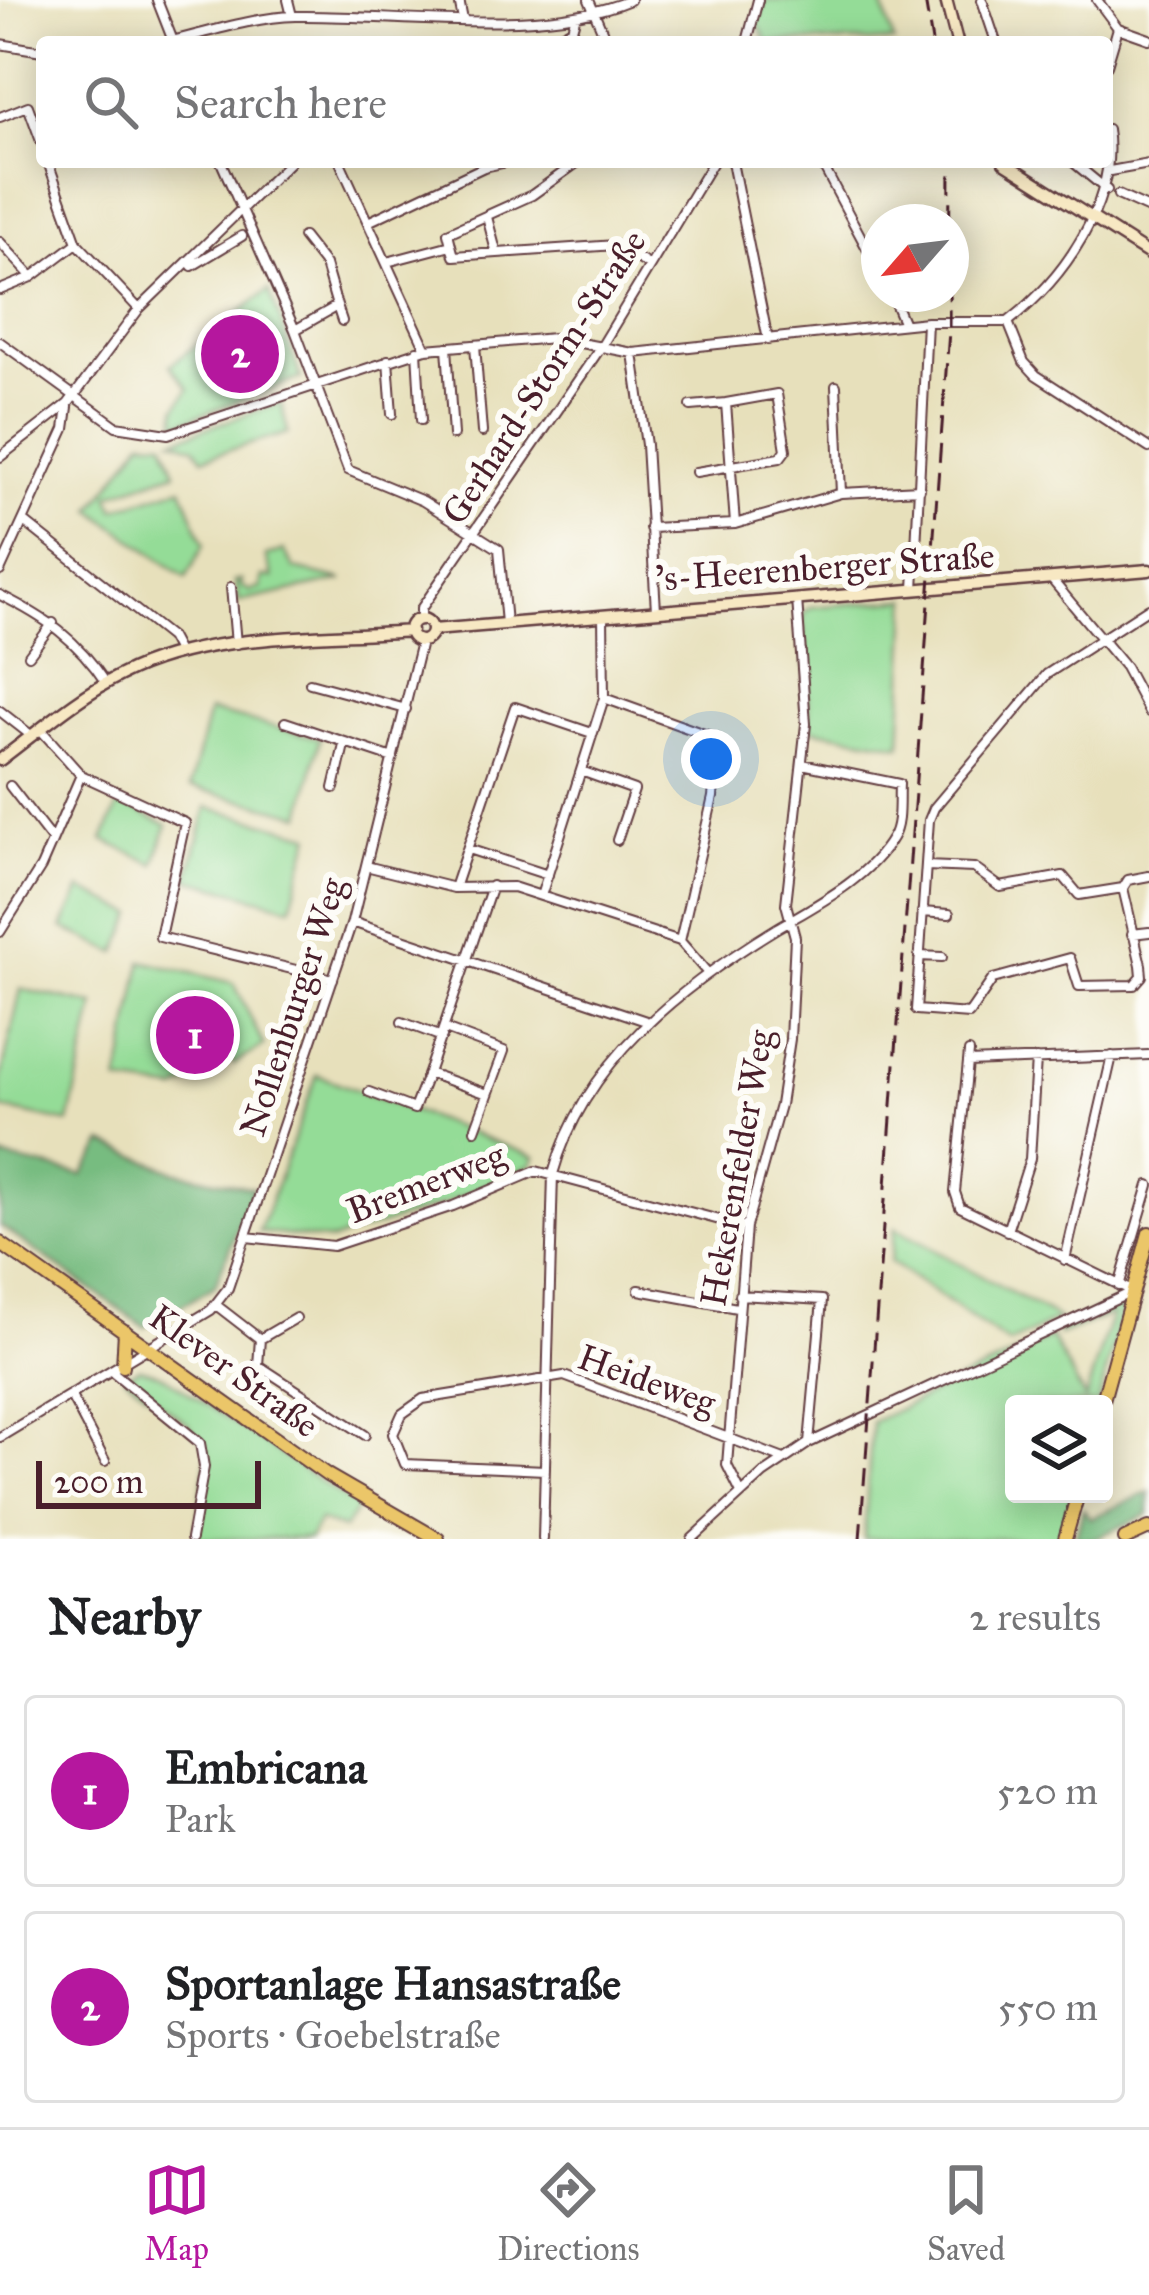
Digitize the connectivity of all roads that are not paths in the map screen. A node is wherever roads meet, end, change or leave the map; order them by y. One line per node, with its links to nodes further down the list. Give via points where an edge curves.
1 (157, 0): 15 (street)
2 (288, 0): 12 (street)
3 (459, 0): 13 (street)
4 (589, 0): 10 (street)
5 (630, 0): 10 (street)
6 (758, 0): 19 (street)
7 (946, 0): 20 (street)
8 (982, 0): 21 (street)
9 (1097, 0): 14 (street)
10 (595, 13): 11 (street); 18 (street)
11 (576, 15): 13 (street); 17 (street)
12 (292, 16): 13 (street); 16 (street)
13 (463, 20)
14 (1118, 28): 22 (street); 24 (street)
15 (170, 36)
16 (200, 36)
17 (561, 36)
18 (605, 36)
19 (749, 36)
20 (955, 36)
21 (994, 36)
22 (1149, 40)
23 (0, 44): 25 (street)
24 (1113, 45)
25 (36, 50)
26 (0, 117): 27 (street, via 28,106)
27 (36, 128)
28 (1149, 164): 41 (street)
29 (50, 168): 53 (street)
30 (224, 168): 44 (street)
31 (284, 168): 44 (street)
32 (343, 168): 48 (street)
33 (482, 168): 48 (street)
34 (570, 168): 46 (street)
35 (709, 168): 58 (street, Gerhard-Storm-Straße)
36 (733, 168): 70 (street)
37 (824, 168): 51 (street)
38 (1013, 168): 47 (street)
39 (1080, 168): 42 (street)
40 (1110, 168): 41 (street)
41 (1110, 171): 42 (street)
42 (1108, 190): 47 (street)
43 (1118, 195): 45 (street)
44 (242, 209): 59 (street); 69 (street)
45 (1149, 209)
46 (487, 218): 54 (street, via 448,233); 55 (street)
47 (1092, 219): 56 (street); 67 (street)
48 (368, 222): 57 (street)
49 (242, 236): 59 (street)
50 (303, 237): 62 (street, via 325,265)
51 (861, 237)
52 (0, 242): 60 (street)
53 (76, 242): 60 (street); 63 (street)
54 (452, 250): 55 (street); 57 (street)
55 (496, 251): 58 (street, via 616,245)
56 (1149, 254)
57 (387, 262): 75 (street)
58 (650, 266): 73 (street, Gerhard-Storm-Straße)
59 (180, 273): 63 (street)
60 (32, 278): 61 (street)
61 (0, 290)
62 (337, 306): 65 (street); 69 (street)
63 (139, 309): 80 (street)
64 (898, 312): 68 (street)
65 (342, 321)
66 (927, 322): 67 (street); 68 (street); 92 (street)
67 (1009, 322): 88 (street, via 1036,375)
68 (904, 324): 70 (street)
69 (295, 330): 78 (street)
70 (768, 340): 76 (street)
71 (0, 342): 80 (street)
72 (475, 345): 73 (street, via 554,338); 74 (street); 86 (street)
73 (601, 346): 76 (street); 97 (street, Gerhard-Storm-Straße)
74 (447, 347): 75 (street); 87 (street)
75 (422, 350): 77 (street); 85 (street)
76 (633, 353): 96 (street)
77 (388, 360): 78 (street); 84 (street)
78 (316, 382): 80 (street, via 168,434 116,426); 97 (street, via 348,470)
79 (836, 386): 93 (street)
80 (76, 396): 82 (street)
81 (726, 403): 83 (street); 90 (street); 90 (street, via 777,394 782,400 784,454)
82 (68, 404): 89 (street); 94 (street)
83 (691, 406)
84 (392, 414)
85 (421, 419)
86 (482, 432)
87 (453, 435)
88 (1149, 448)
89 (0, 458)
90 (732, 469): 91 (street); 95 (street)
91 (696, 472)
92 (920, 489): 93 (street); 102 (street)
93 (841, 493): 95 (street)
94 (25, 522): 99 (street); 116 (street, via 170,637)
95 (735, 524): 96 (street)
96 (650, 528): 106 (street)
97 (475, 533): 108 (street, Gerhard-Storm-Straße); 110 (street, via 499,549)
98 (1149, 570): 100 (street, 's-Heerenberger Straße)
99 (0, 571)
100 (1052, 580): 102 (street, 's-Heerenberger Straße); 113 (street)
101 (231, 587): 115 (street)
102 (914, 590): 104 (street, 's-Heerenberger Straße)
103 (0, 595): 109 (street)
104 (797, 599): 106 (street, 's-Heerenberger Straße); 130 (street, Hekerenfelder Weg)
105 (1149, 608): 113 (street)
106 (656, 610): 107 (street, 's-Heerenberger Straße)
107 (603, 615): 110 (street, 's-Heerenberger Straße); 120 (street)
108 (421, 619): 111 (street); 112 (street)
109 (52, 622): 117 (street); 118 (street, via 86,651)
110 (506, 623): 111 (street, 's-Heerenberger Straße)
111 (433, 630): 114 (street)
112 (410, 631): 114 (street); 115 (street)
113 (1097, 638): 123 (street); 139 (street, via 1047,674 934,808)
114 (421, 642): 121 (street, Nollenburger Weg)
115 (236, 646): 116 (street)
116 (178, 654): 118 (street)
117 (29, 655)
118 (106, 683): 125 (street)
119 (310, 683): 121 (street)
120 (604, 698): 126 (street); 153 (street, via 718,739)
121 (406, 709): 128 (street, Nollenburger Weg)
122 (0, 711): 125 (street)
123 (1149, 712)
124 (285, 722): 127 (street, via 335,735)
125 (36, 733): 129 (street); 132 (street)
126 (592, 733): 131 (street); 137 (street, via 515,707)
127 (344, 745): 128 (street); 134 (street)
128 (393, 758): 138 (street, Nollenburger Weg)
129 (0, 760)
130 (802, 764): 149 (street, Hekerenfelder Weg); 149 (street, Bremerweg, via 899,784 897,823 868,866)
131 (581, 772): 135 (street, via 634,790); 140 (street)
132 (81, 776): 136 (street); 159 (street, via 185,823 160,937)
133 (10, 786): 136 (street)
134 (334, 788)
135 (616, 841)
136 (53, 842): 150 (street)
137 (468, 849): 140 (street); 143 (street)
138 (366, 866): 143 (street); 148 (street, Nollenburger Weg)
139 (926, 866): 144 (street, via 974,868 1000,887 1064,876 1079,895); 146 (street)
140 (548, 875): 145 (street)
141 (1149, 876): 144 (street)
142 (492, 886): 143 (street); 145 (street); 156 (street)
143 (454, 888)
144 (1123, 888): 152 (street)
145 (542, 896): 153 (street)
146 (922, 912): 147 (street); 154 (street)
147 (950, 914)
148 (352, 922): 156 (street); 159 (street, Nollenburger Weg)
149 (787, 922): 158 (street, Bremerweg); 172 (street, Hekerenfelder Weg, via 795,937 787,1064)
150 (0, 932)
151 (1149, 932): 152 (street)
152 (1132, 934): 157 (street)
153 (680, 941): 158 (street)
154 (919, 956): 155 (street); 157 (street, via 916,1010 969,1014 993,980 1041,964 1070,958 1078,986 1134,985)
155 (942, 957)
156 (469, 959): 161 (street); 162 (street)
157 (1145, 964)
158 (706, 971): 161 (street, Bremerweg)
159 (334, 979): 175 (street, Nollenburger Weg)
160 (402, 1022): 162 (street)
161 (649, 1022): 170 (street, Bremerweg, via 564,1135)
162 (443, 1033): 166 (street); 168 (street, via 504,1052)
163 (1149, 1055): 164 (street)
164 (1112, 1056): 165 (street); 177 (street)
165 (1036, 1059): 173 (street, via 1030,1159); 173 (street, via 968,1057 955,1192 960,1207)
166 (428, 1073): 167 (street, via 414,1109); 168 (street)
167 (369, 1092)
168 (488, 1094): 169 (street)
169 (475, 1130)
170 (553, 1174): 172 (street); 175 (street, Bremerweg, via 516,1175 453,1206 332,1246); 188 (street)
171 (1149, 1185): 178 (street)
172 (746, 1227): 180 (street, Hekerenfelder Weg)
173 (1007, 1231): 177 (street)
174 (1149, 1233): 178 (main road)
175 (246, 1237): 181 (street, Nollenburger Weg)
176 (0, 1243): 184 (main road, Klever Straße)
177 (1064, 1260): 178 (street)
178 (1126, 1289): 189 (main road); 194 (street)
179 (639, 1290): 182 (street)
180 (739, 1295): 182 (street, Hekerenfelder Weg); 194 (street, via 822,1300)
181 (216, 1305): 185 (street); 186 (street)
182 (737, 1308): 193 (street, Hekerenfelder Weg)
183 (296, 1318): 185 (street)
184 (125, 1330): 186 (main road, Klever Straße); 187 (main road)
185 (260, 1339): 191 (street, via 258,1365)
186 (148, 1346): 187 (street); 202 (main road, Klever Straße, via 327,1475)
187 (118, 1369): 190 (street); 201 (street, via 200,1443 204,1467)
188 (551, 1376): 193 (street, Heideweg); 197 (street); 197 (street, Heideweg, via 423,1400 402,1414 393,1433 405,1464)
189 (1104, 1395)
190 (72, 1397): 192 (street); 196 (street)
191 (364, 1435)
192 (0, 1437)
193 (727, 1437): 195 (street, Heideweg); 198 (street, Hekerenfelder Weg)
194 (809, 1443): 195 (street)
195 (784, 1459): 198 (street)
196 (105, 1461)
197 (545, 1469): 203 (street)
198 (741, 1493): 204 (street)
199 (1075, 1503): 205 (main road)
200 (1149, 1528): 206 (main road)
201 (191, 1539)
202 (438, 1539)
203 (543, 1539)
204 (692, 1539)
205 (1065, 1539)
206 (1125, 1539)

